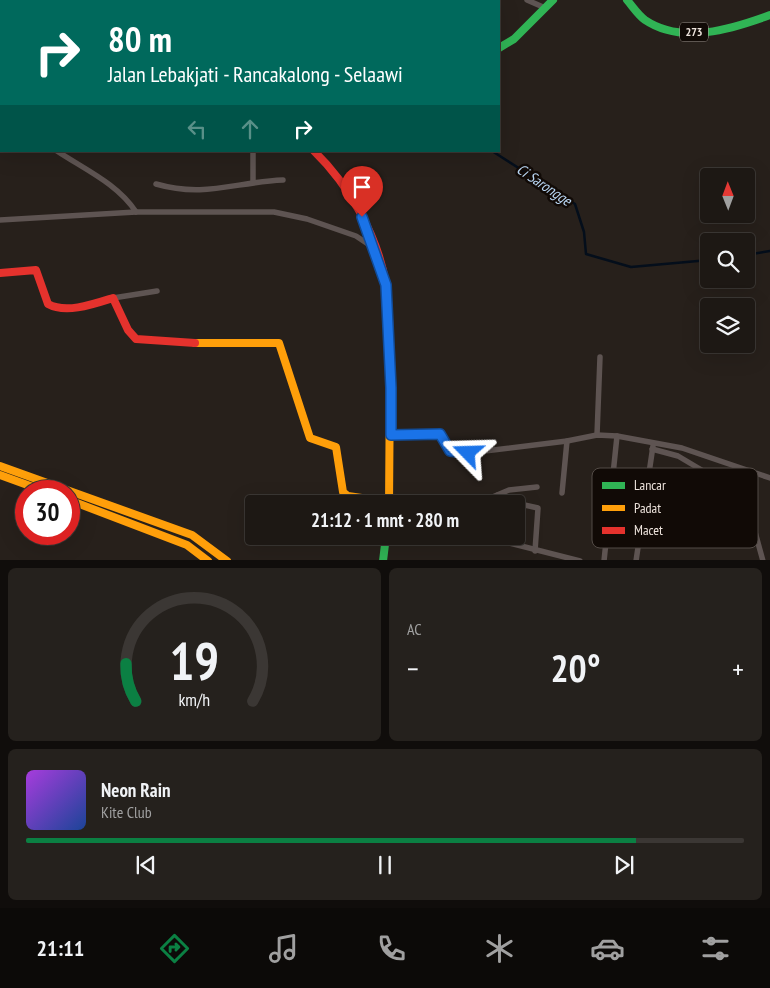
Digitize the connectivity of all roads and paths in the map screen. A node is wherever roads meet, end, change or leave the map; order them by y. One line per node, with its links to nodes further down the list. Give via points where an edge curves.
1 (526, 0): 4 (street)
2 (553, 0): 4 (main road)
3 (626, 0): 5 (main road, 273, via 646,21 675,32 734,28)
4 (543, 7): 6 (main road, via 514,39)
5 (770, 15)
6 (500, 47)
7 (58, 152): 13 (street, via 116,190 129,200)
8 (253, 152): 11 (street)
9 (315, 152): 15 (main road, via 346,188)
10 (283, 180): 11 (street)
11 (253, 182): 12 (street, via 198,191)
12 (156, 184)
13 (136, 212): 14 (street); 15 (street, via 274,212 307,219 356,236)
14 (0, 220)
15 (374, 248): 20 (main road, via 387,293)
16 (0, 273): 18 (main road, via 36,270 48,304 56,308)
17 (157, 291): 18 (street)
18 (114, 298): 38 (main road, via 128,330 136,339 280,343 310,438 336,447 343,492)
19 (600, 357): 21 (street)
20 (391, 435): 23 (street, via 436,433 442,436 450,451 468,453); 39 (main road)
21 (597, 435): 22 (street); 23 (street)
22 (617, 436): 24 (street); 28 (street)
23 (568, 441): 37 (street)
24 (653, 447): 25 (street); 26 (street); 29 (street)
25 (682, 448): 26 (street); 31 (street)
26 (670, 453): 30 (street)
27 (0, 466): 48 (main road, via 192,535)
28 (614, 468)
29 (650, 468)
30 (700, 468)
31 (741, 468)
32 (758, 474): 34 (street)
33 (0, 475): 35 (main road)
34 (770, 478)
35 (15, 480)
36 (537, 487): 40 (street, via 509,490)
37 (562, 493)
38 (347, 495)
39 (389, 495)
40 (498, 495)
41 (80, 504): 47 (main road, via 188,545)
42 (525, 505): 46 (street, via 538,508)
43 (758, 538): 51 (street)
44 (385, 545): 49 (main road)
45 (514, 545): 46 (street)
46 (535, 551): 50 (street)
47 (208, 560)
48 (227, 560)
49 (383, 560)
50 (580, 560)
51 (763, 560)

